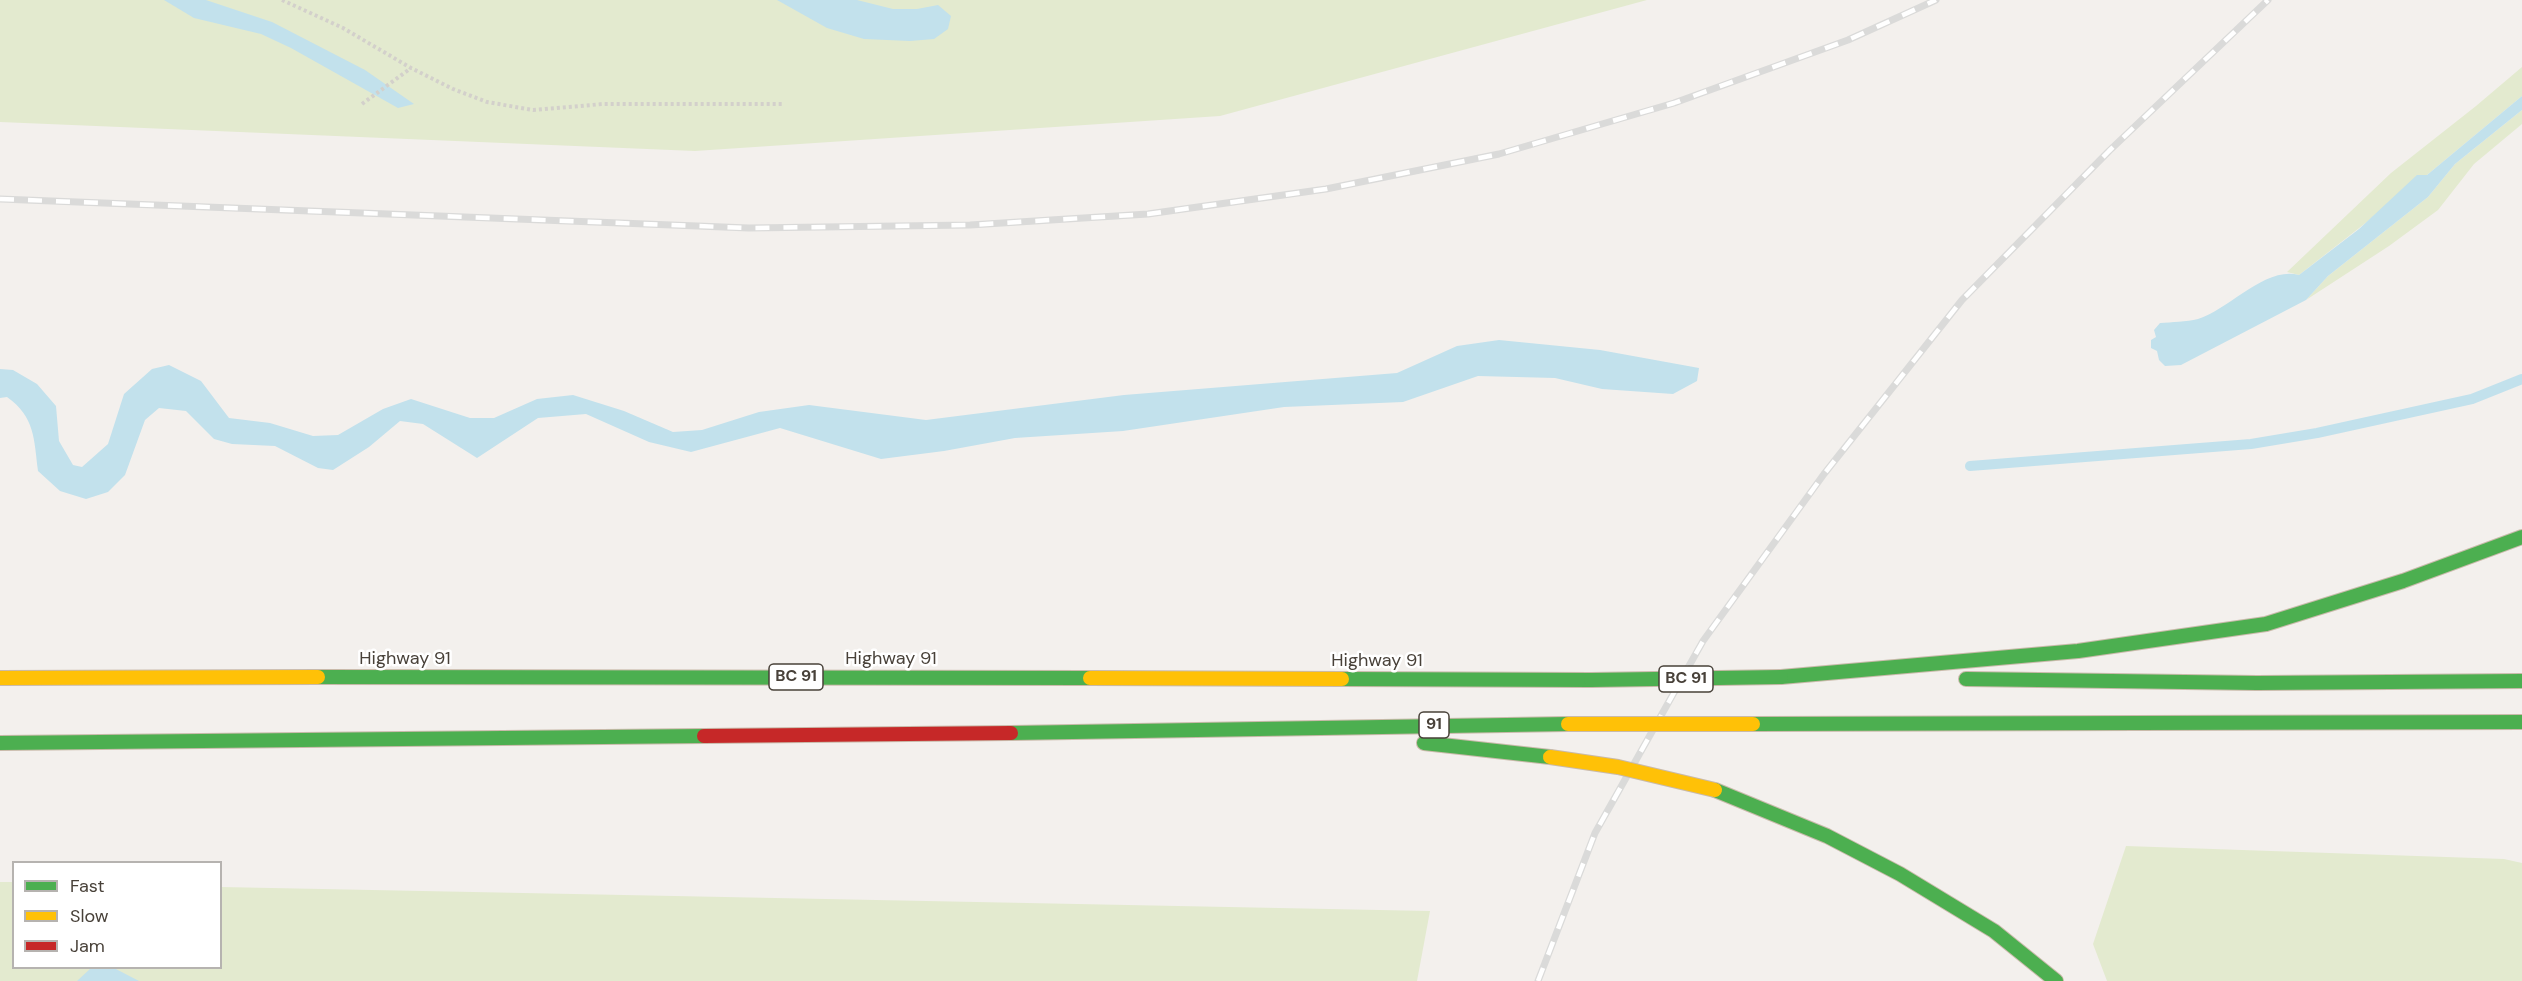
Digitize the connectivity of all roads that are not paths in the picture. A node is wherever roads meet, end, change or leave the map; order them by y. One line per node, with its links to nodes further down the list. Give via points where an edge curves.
1 (2522, 537): 2 (highway, via 2403,581 2266,624 2078,651)
2 (1781, 677): 3 (highway, Highway 91 / BC 91, bridge); 4 (highway)
3 (0, 678)
4 (1924, 679)
5 (1948, 679): 6 (highway)
6 (2522, 681)
7 (2522, 722): 8 (highway, 91, bridge, via 1402,725)
8 (1294, 730): 9 (highway); 10 (highway)
9 (1391, 740)
10 (0, 742)
11 (1414, 742): 12 (highway, bridge, via 1618,767 1715,790 1827,836 1900,874 1994,931)
12 (2056, 981)

